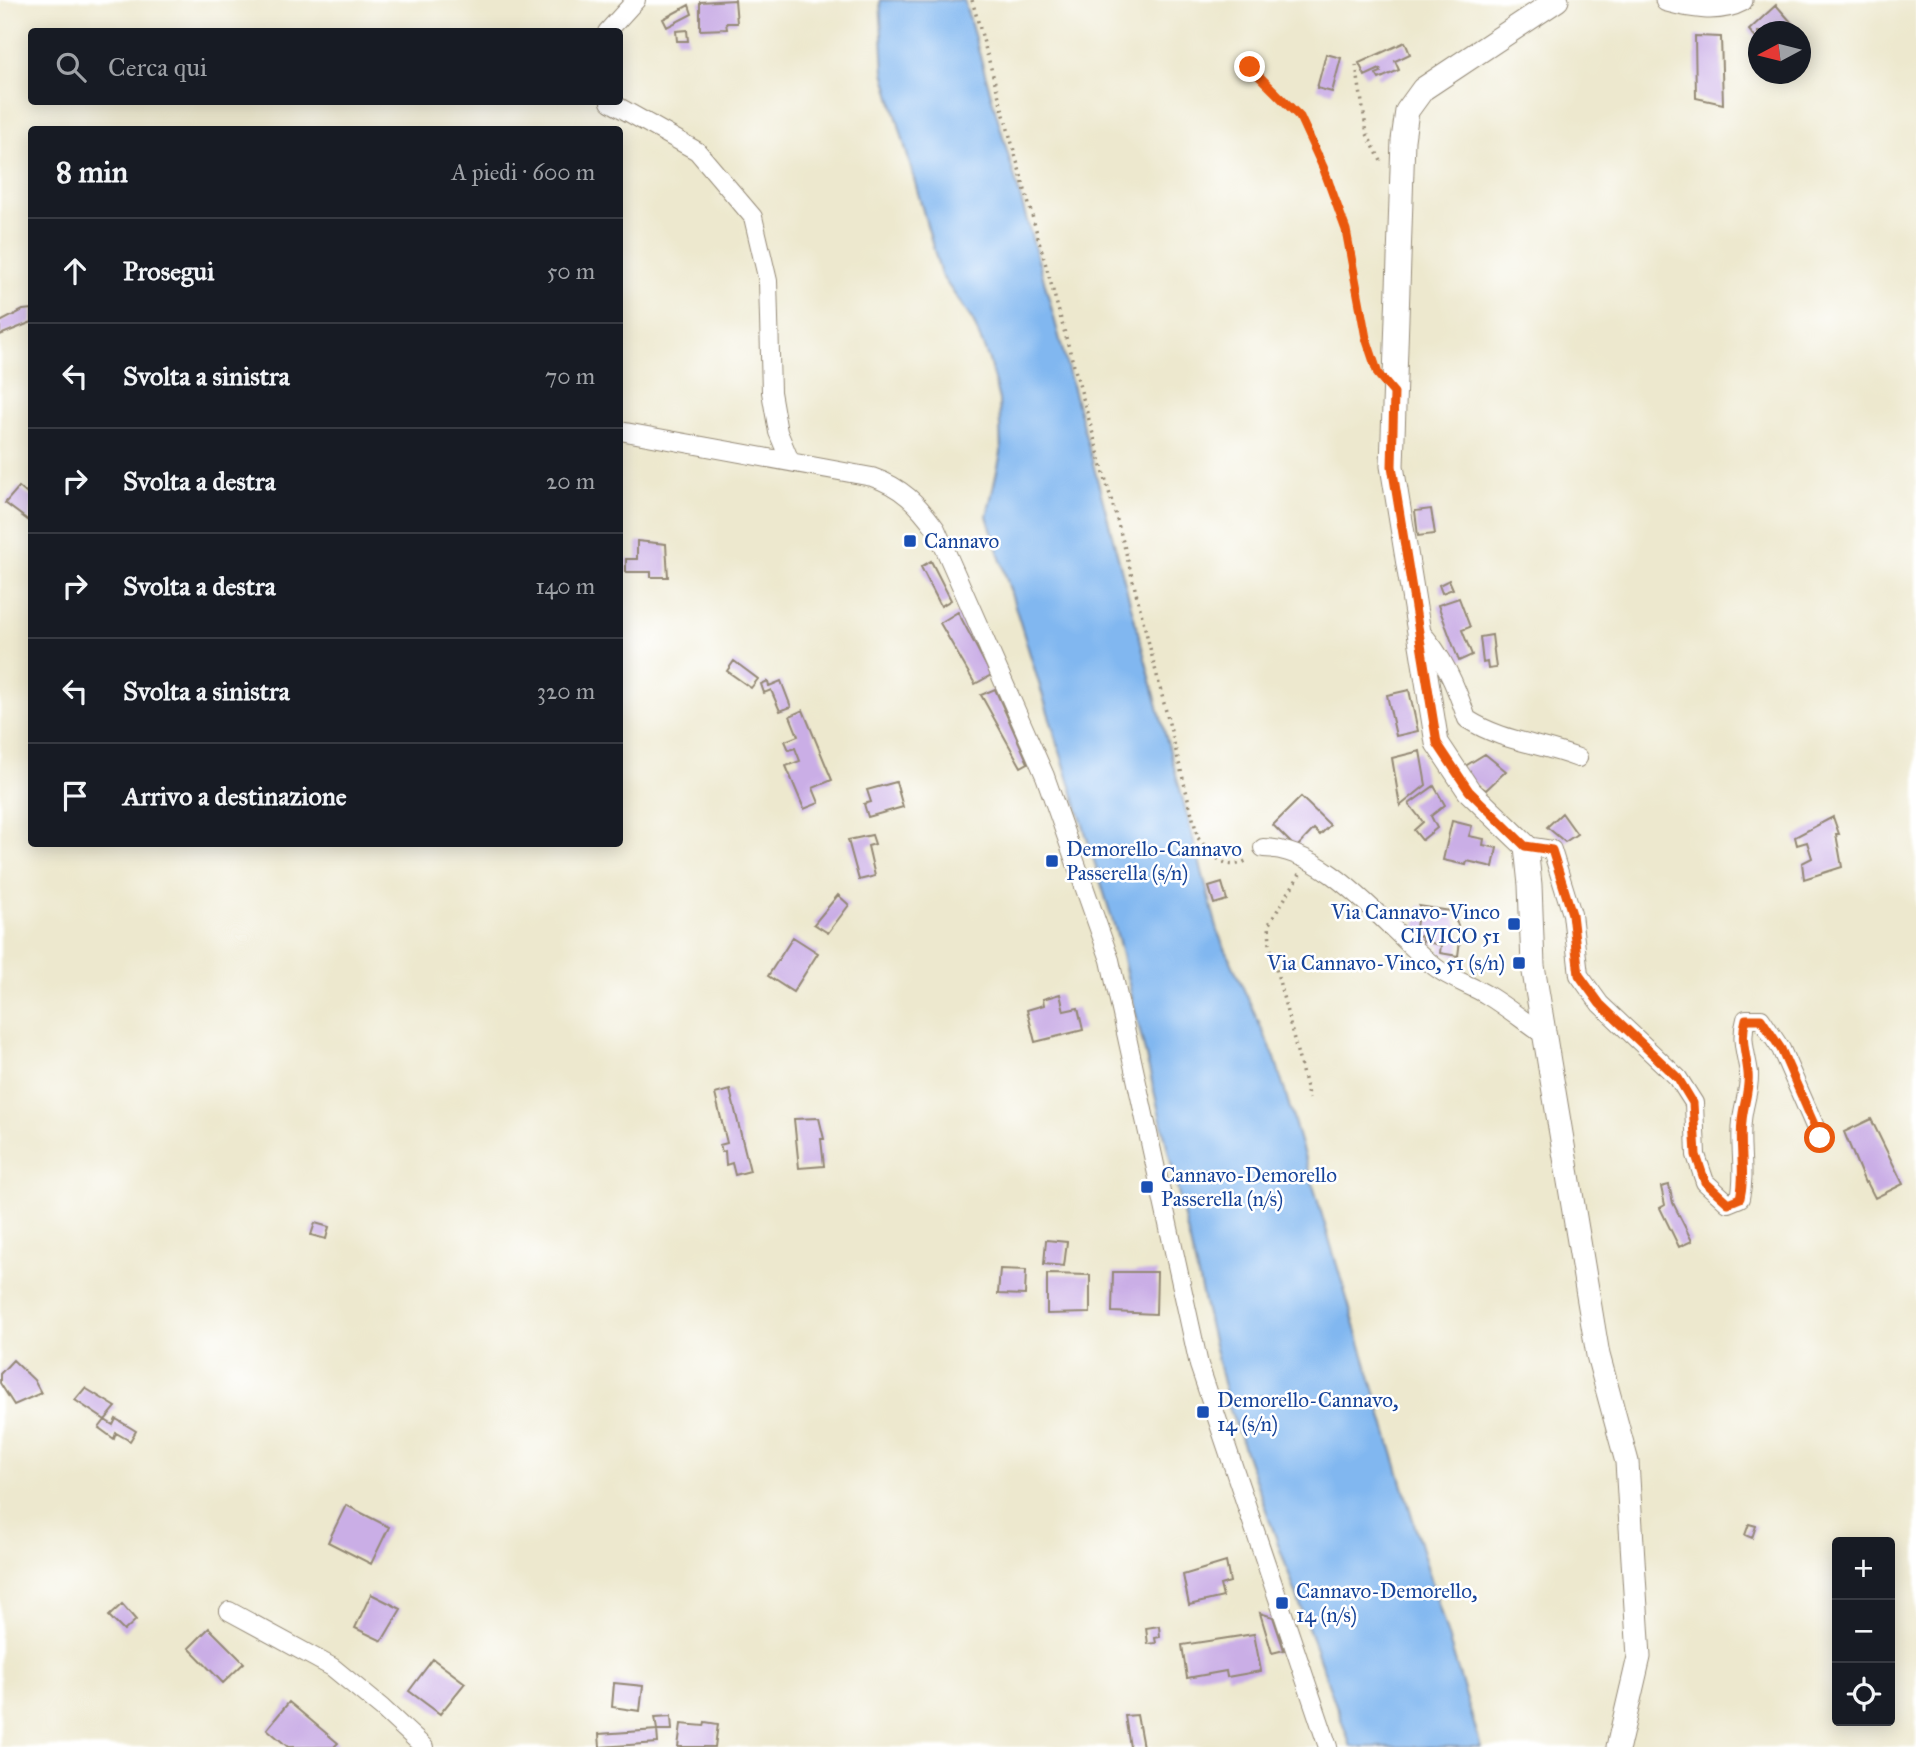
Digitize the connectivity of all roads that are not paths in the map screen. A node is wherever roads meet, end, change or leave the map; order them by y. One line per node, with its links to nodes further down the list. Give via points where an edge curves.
1 (636, 0): 5 (street)
2 (1557, 0): 9 (street, via 1423,89 1407,111 1392,466)
3 (1667, 0): 4 (street, via 1693,7)
4 (1741, 0)
5 (611, 28)
6 (615, 105): 8 (street, via 698,151 753,217 768,281 771,393 778,432)
7 (623, 432): 8 (street)
8 (790, 461): 17 (street, via 872,477 915,500 936,529 1045,776 1110,960 1199,1365)
9 (1418, 629): 10 (street, via 1436,647 1467,719 1508,740); 11 (street, via 1437,743 1469,791)
10 (1578, 758)
11 (1525, 846): 13 (street, via 1532,966); 14 (street, via 1552,850 1558,863 1572,914 1579,975 1600,1004 1678,1078 1693,1103 1696,1155 1705,1182 1728,1203 1740,1198 1742,1118 1749,1073 1741,1037 1746,1019 1761,1019 1781,1049)
12 (1263, 848): 13 (street, via 1280,848 1319,867 1437,969 1487,995)
13 (1544, 1035): 18 (street, via 1598,1355 1627,1462 1639,1657)
14 (1820, 1138)
15 (229, 1611): 16 (street, via 332,1667)
16 (424, 1747)
17 (1328, 1747)
18 (1618, 1747)

